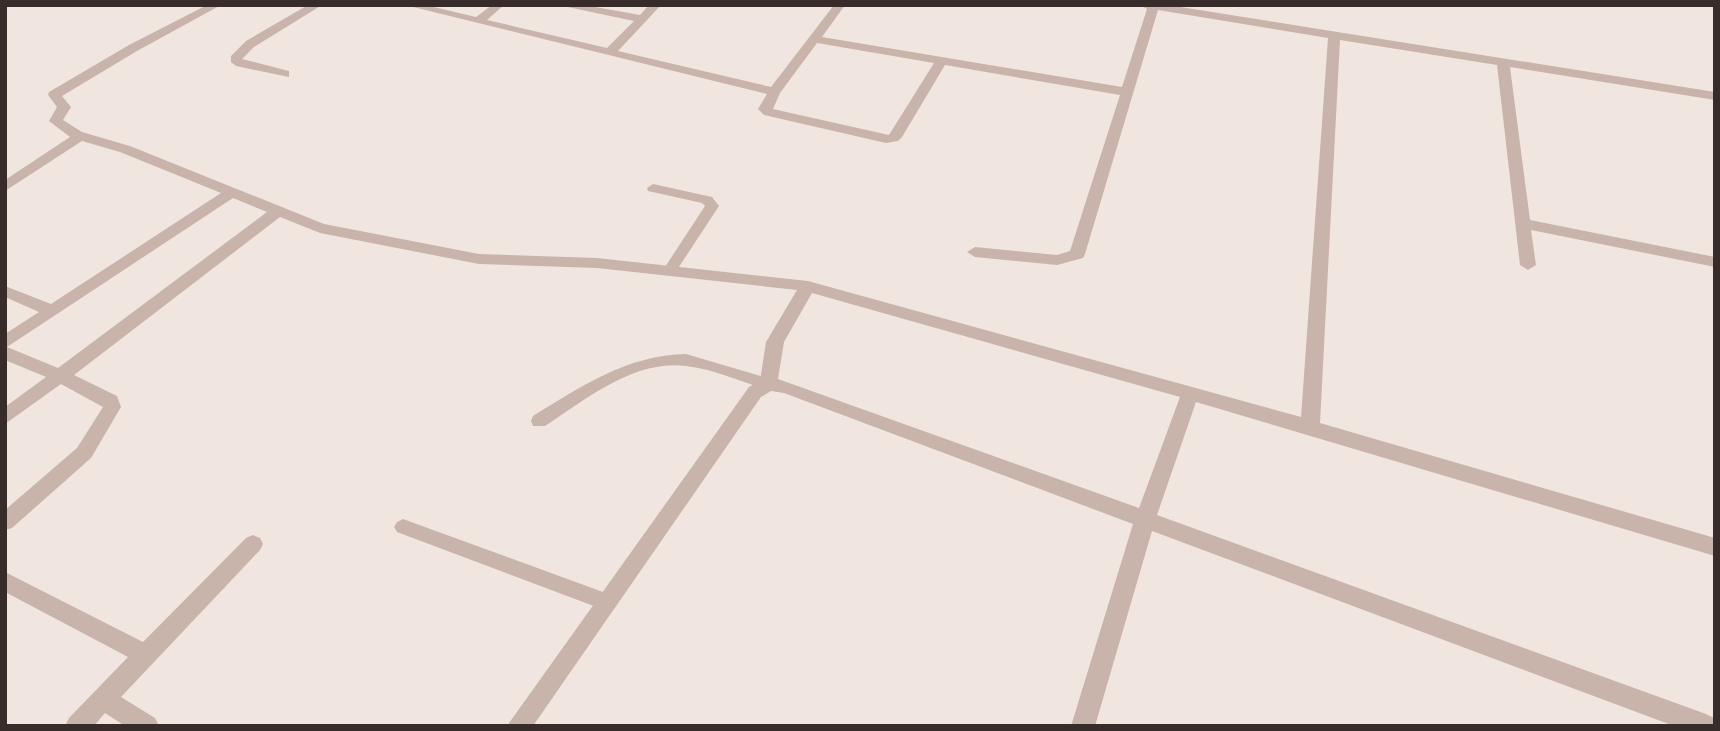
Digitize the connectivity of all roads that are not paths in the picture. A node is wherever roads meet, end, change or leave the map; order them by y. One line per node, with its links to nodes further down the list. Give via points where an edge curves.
1 (216, 5): 20 (street, via 54,95 64,107 57,124)
2 (317, 5): 16 (street, via 250,44 234,59)
3 (410, 5): 10 (street)
4 (499, 5): 10 (street)
5 (563, 5): 9 (street)
6 (656, 5): 9 (street)
7 (840, 5): 12 (street)
8 (1149, 6): 11 (street); 18 (street)
9 (642, 19): 13 (street)
10 (478, 21): 13 (street)
11 (1334, 36): 15 (street); 40 (street)
12 (814, 39): 14 (street); 17 (street)
13 (610, 52): 17 (street)
14 (941, 62): 17 (street, via 893,138 769,112 765,104); 18 (street)
15 (1503, 62): 19 (street); 25 (street)
16 (285, 74)
17 (774, 92)
18 (1127, 92): 26 (street, via 1077,254 1056,260)
19 (1715, 96)
20 (77, 135): 21 (street, via 78,139); 23 (street, via 125,149)
21 (5, 187)
22 (653, 188): 29 (lane, via 706,200 712,206)
23 (231, 193): 24 (street); 32 (street)
24 (277, 212): 29 (street, via 320,228 465,257); 35 (street)
25 (1522, 223): 27 (street); 28 (street)
26 (975, 252)
27 (1715, 262)
28 (1528, 265)
29 (670, 270): 30 (street)
30 (808, 286): 36 (street, via 775,342); 37 (street)
31 (5, 291): 32 (street)
32 (52, 311): 33 (street)
33 (5, 342)
34 (5, 353): 35 (street)
35 (60, 376): 38 (street); 42 (street, via 105,396 112,407 84,453)
36 (768, 384): 39 (lane, via 673,359 643,364 607,379); 41 (street); 47 (street, via 755,392)
37 (1190, 393): 40 (street); 41 (street)
38 (5, 417)
39 (539, 421)
40 (1310, 427): 45 (street)
41 (1144, 519): 53 (street); 54 (street)
42 (5, 522)
43 (403, 527): 47 (lane)
44 (253, 544): 48 (street)
45 (1715, 547)
46 (5, 581): 48 (street)
47 (607, 602): 52 (street)
48 (146, 655): 49 (street)
49 (103, 699): 50 (street); 51 (street)
50 (77, 726)
51 (147, 726)
52 (519, 726)
53 (1083, 726)
54 (1706, 726)

